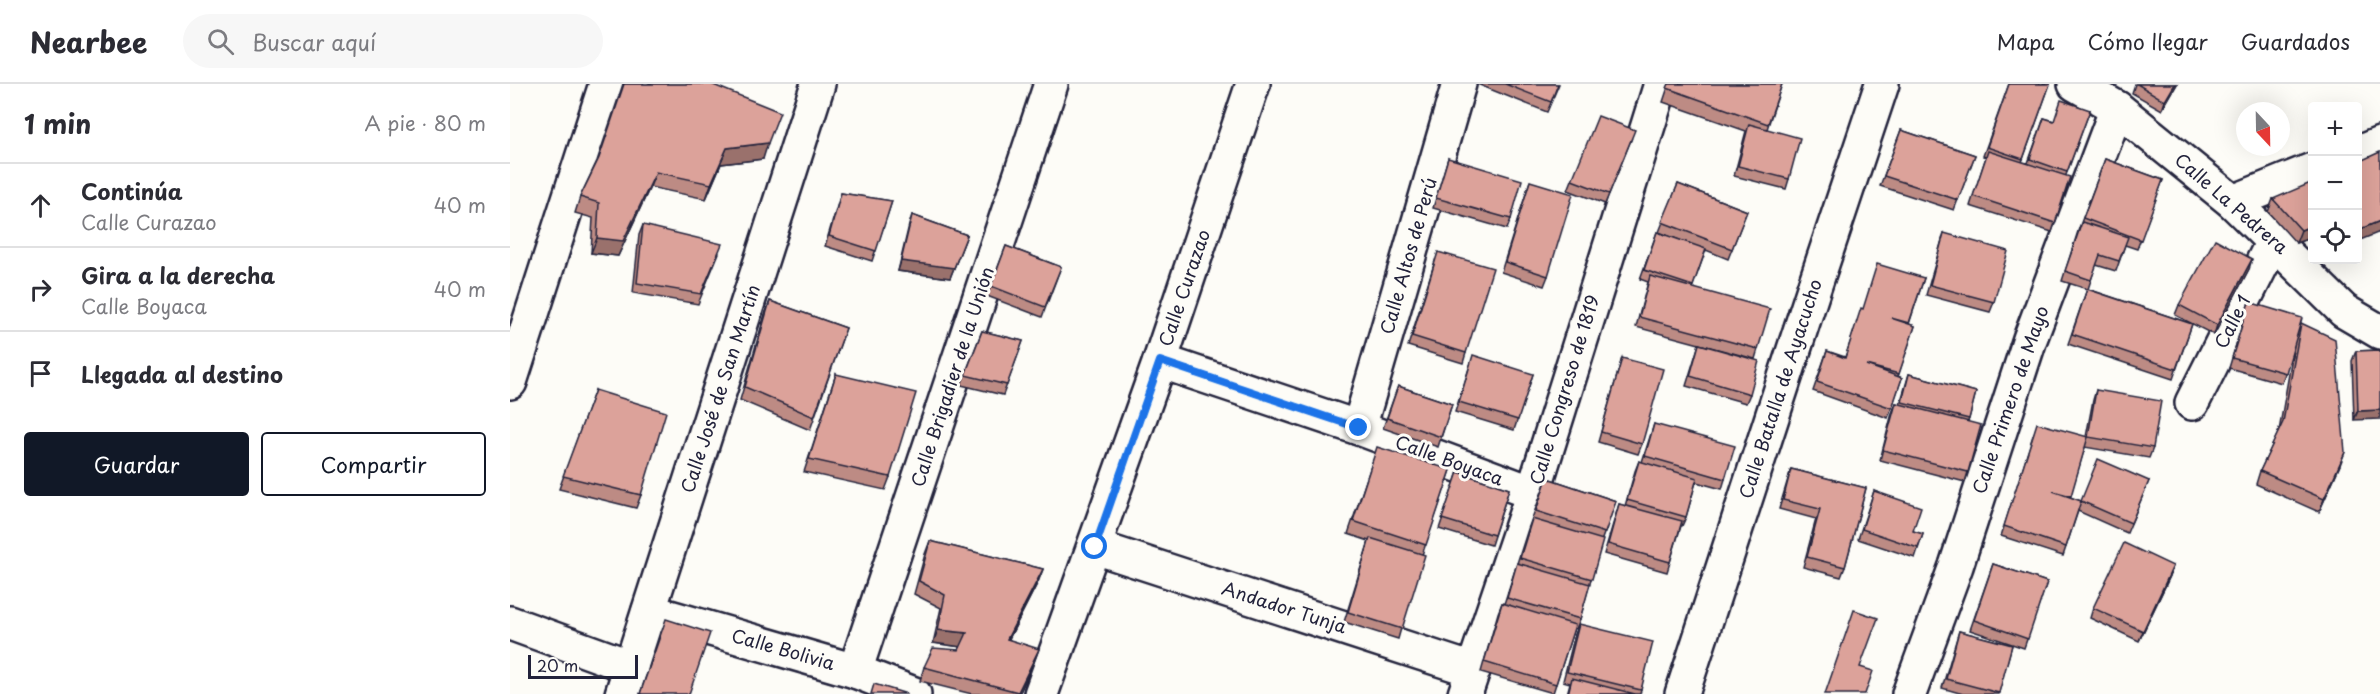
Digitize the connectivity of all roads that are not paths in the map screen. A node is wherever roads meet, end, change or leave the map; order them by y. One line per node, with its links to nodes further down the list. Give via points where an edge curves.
1 (606, 84): 17 (street)
2 (818, 84): 22 (street, Calle José de San Martín)
3 (1051, 84): 24 (street, Calle Brigadier de la Unión)
4 (1253, 84): 16 (street, Calle Curazao)
5 (1459, 84): 19 (street, Calle Altos de Perú)
6 (1661, 84): 20 (street, Calle Congreso de 1819)
7 (1882, 84): 29 (street, Calle Batalla de Ayacucho)
8 (2075, 84): 9 (street, Calle La Pedrera)
9 (2117, 108): 13 (street, Calle La Pedrera); 30 (street, Calle Primero de Mayo, via 2030,339)
10 (2380, 144): 11 (street)
11 (2362, 151)
12 (2308, 172): 13 (street)
13 (2233, 202): 14 (street, Calle La Pedrera)
14 (2274, 240): 15 (street, Calle La Pedrera, via 2344,311); 18 (street, Calle 1)
15 (2380, 333)
16 (1160, 361): 19 (street, Calle Boyaca); 21 (street, Calle Curazao)
17 (510, 382)
18 (2192, 403)
19 (1359, 428): 20 (street, Calle Boyaca)
20 (1533, 493): 26 (street, Calle Congreso de 1819)
21 (1095, 547): 26 (street, Andador Tunja); 28 (street, Calle Curazao)
22 (649, 611): 24 (street, Calle Bolivia); 25 (street, Calle José de San Martín)
23 (510, 623): 25 (street)
24 (855, 671): 27 (street, Calle Bolivia)
25 (627, 680)
26 (1469, 682)
27 (914, 694)
28 (1041, 694)
29 (1682, 694)
30 (1910, 694)

